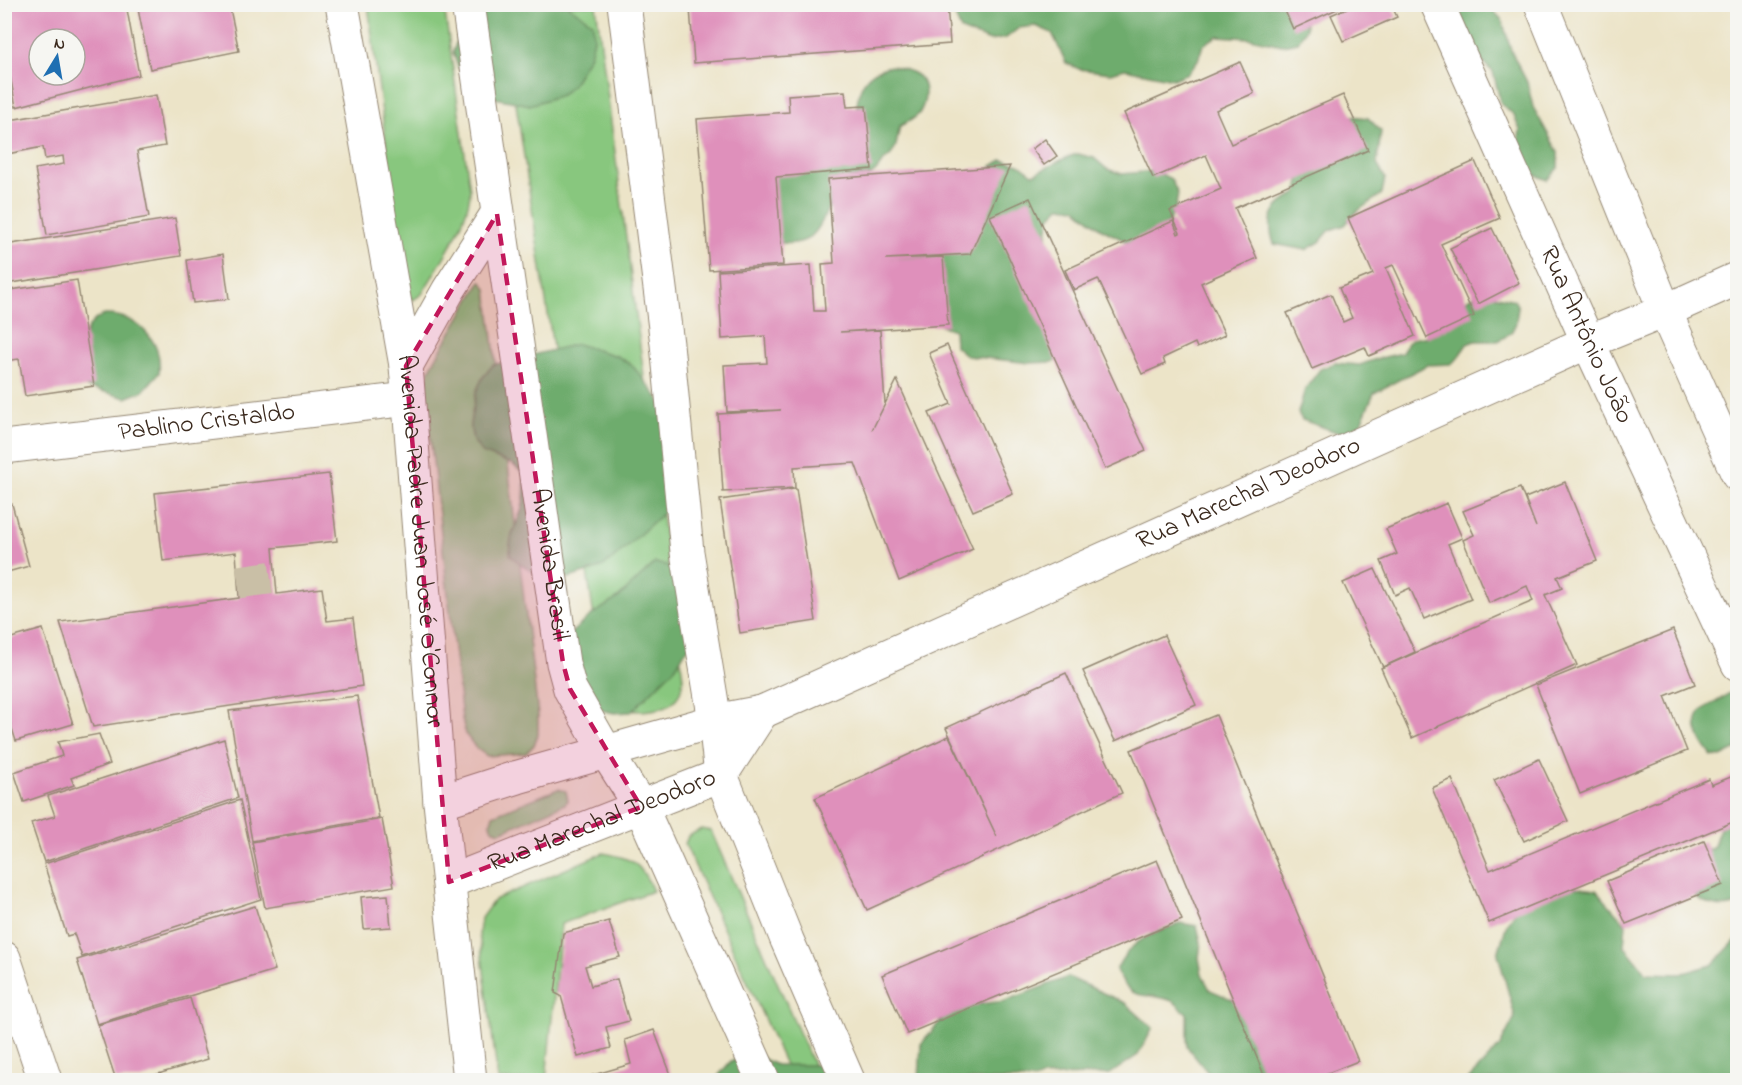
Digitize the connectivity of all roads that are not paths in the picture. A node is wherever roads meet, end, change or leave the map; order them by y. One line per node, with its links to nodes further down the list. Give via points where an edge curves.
1 (342, 4): 10 (main road, Avenida Padre Juan José O'Connor)
2 (468, 4): 6 (main road, Avenida Brasil)
3 (624, 4): 16 (main road, via 667,345 687,552)
4 (1437, 4): 9 (main road, Rua Antônio João)
5 (1541, 4): 8 (main road)
6 (497, 214): 10 (main road, via 447,291); 17 (main road, Avenida Brasil, via 563,663 570,689)
7 (1737, 278): 8 (main road, Rua Marechal Deodoro)
8 (1665, 311): 9 (main road, Rua Marechal Deodoro); 13 (main road)
9 (1587, 342): 14 (main road, Rua Antônio João); 15 (main road, Rua Marechal Deodoro)
10 (406, 366): 11 (main road, Avenida Padre Juan José O'Connor)
11 (408, 399): 12 (main road, Pablino Cristaldo); 19 (main road, Avenida Padre Juan José O'Connor)
12 (4, 447)
13 (1737, 475)
14 (1737, 664)
15 (762, 712): 16 (main road, Rua Marechal Deodoro); 18 (main road, Rua Marechal Deodoro)
16 (715, 721): 17 (main road, Rua Marechal Deodoro); 18 (main road)
17 (606, 752): 19 (main road, Rua Marechal Deodoro); 20 (main road, Avenida Brasil)
18 (721, 775): 20 (main road, Rua Marechal Deodoro); 26 (main road)
19 (440, 802): 21 (main road, Avenida Padre Juan José O'Connor)
20 (641, 807): 21 (main road, Rua Marechal Deodoro); 25 (main road, Avenida Brasil)
21 (449, 882): 24 (main road, Avenida Padre Juan José O'Connor)
22 (4, 958): 23 (main road)
23 (45, 1080)
24 (470, 1080)
25 (763, 1080)
26 (848, 1080)

